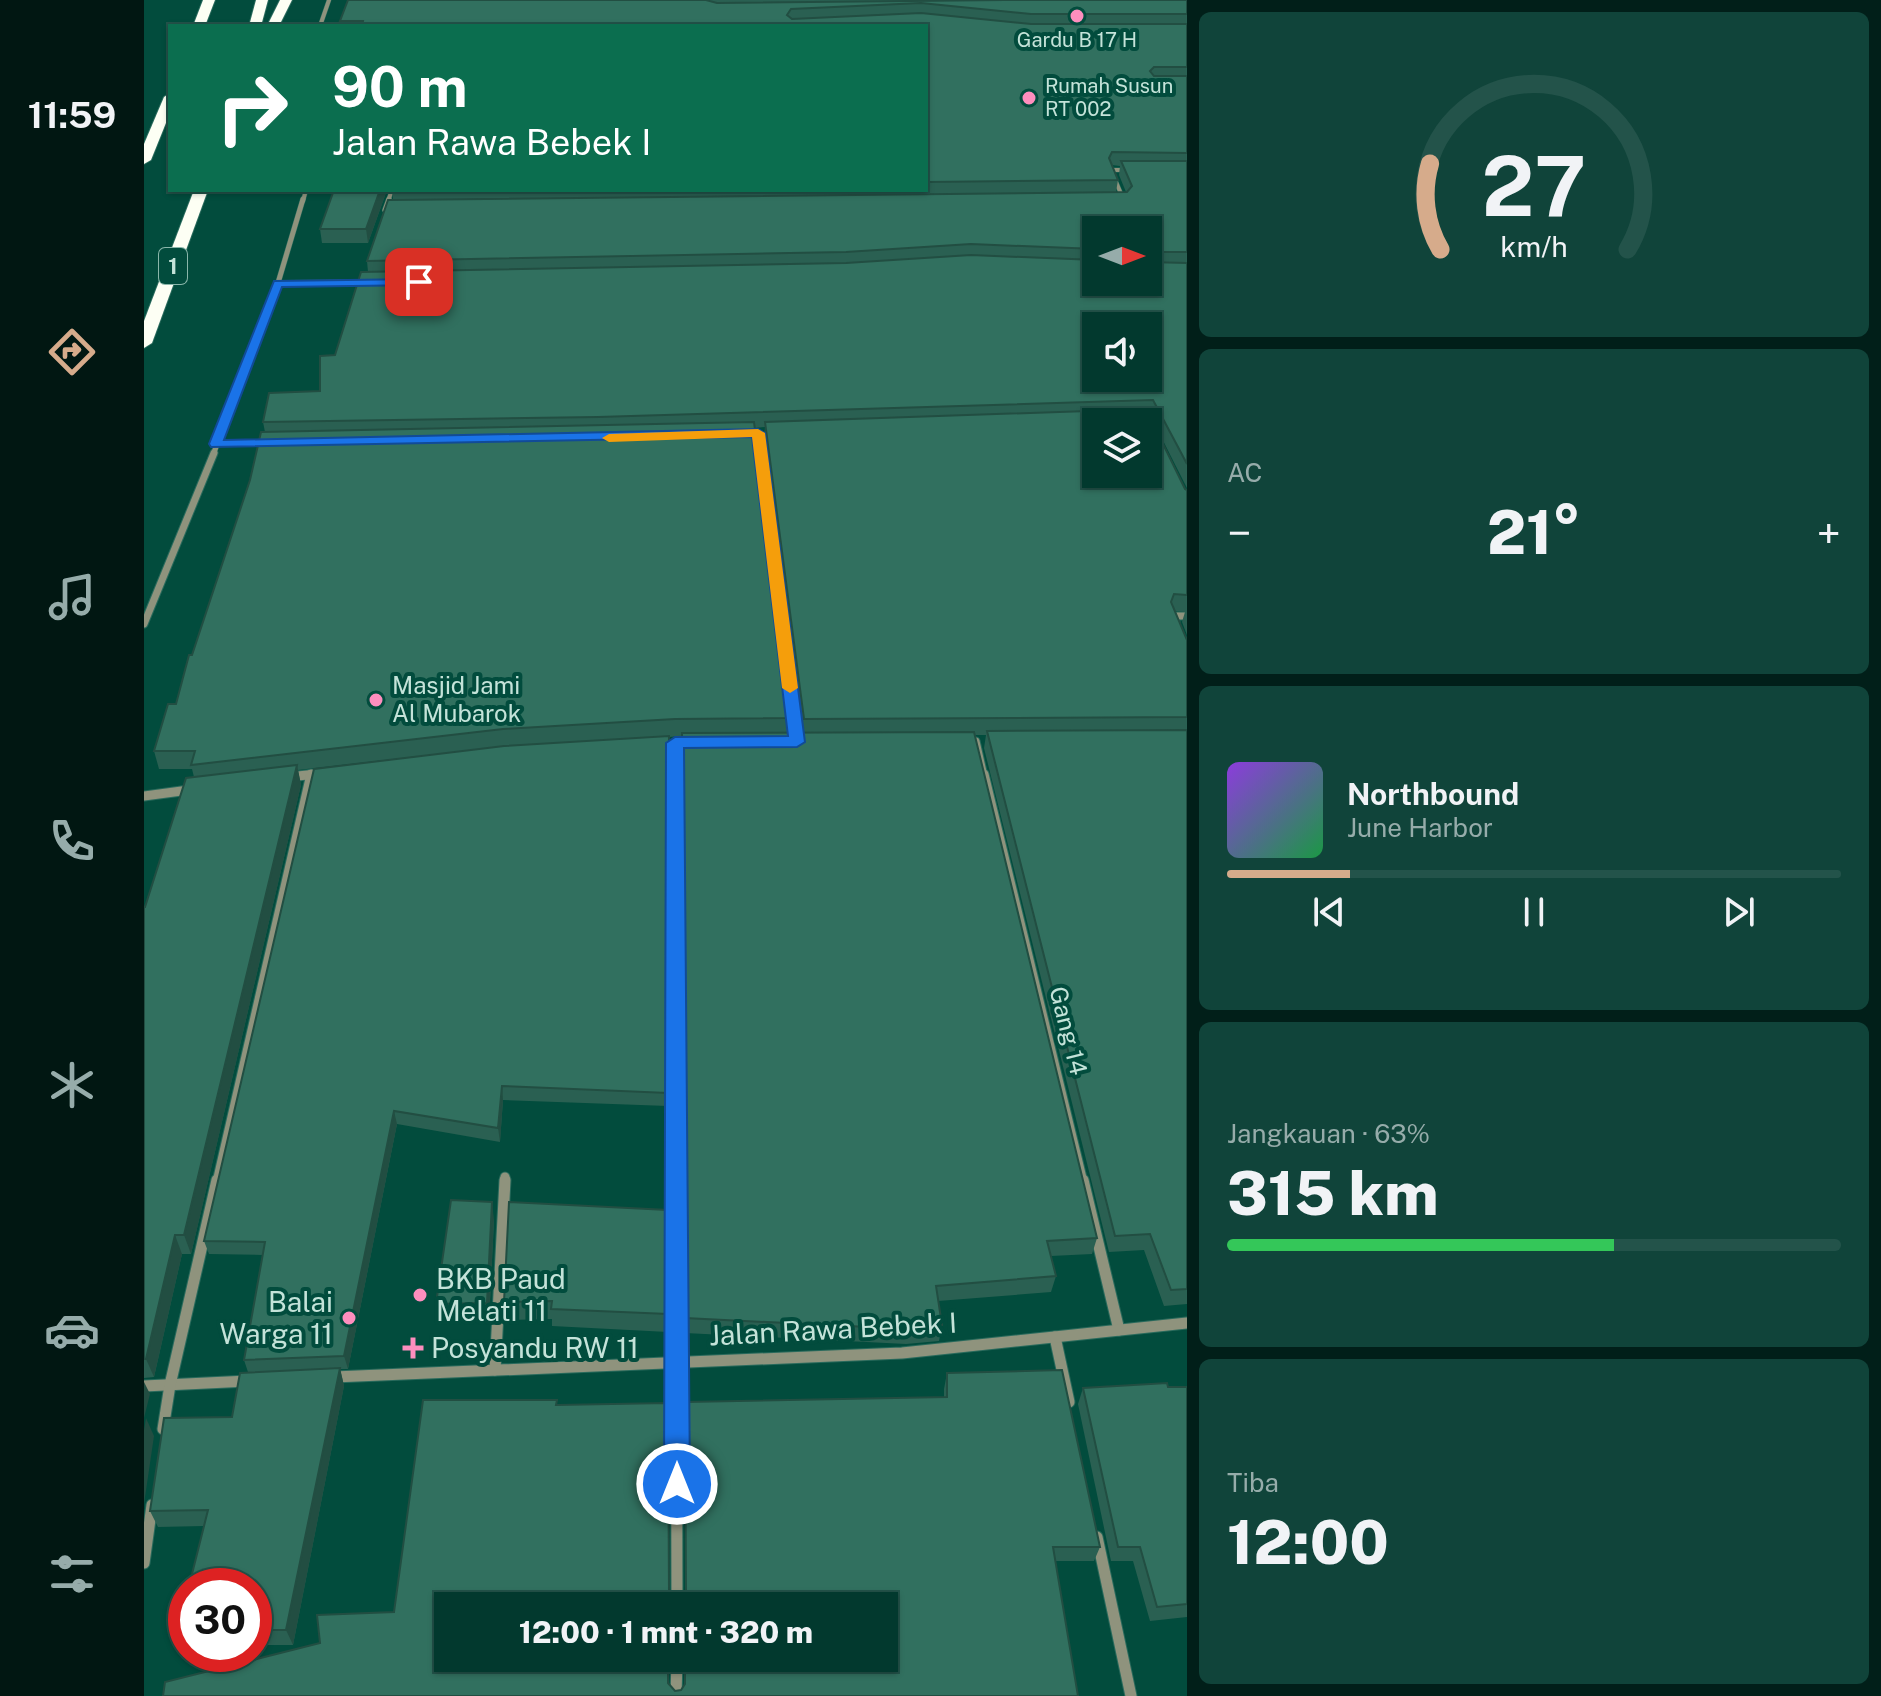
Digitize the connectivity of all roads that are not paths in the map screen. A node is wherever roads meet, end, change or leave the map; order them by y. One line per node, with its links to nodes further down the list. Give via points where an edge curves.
1 (209, 0): 5 (highway)
2 (262, 0): 6 (highway)
3 (286, 0): 7 (highway)
4 (329, 0): 8 (street)
5 (200, 24)
6 (256, 24)
7 (274, 24)
8 (321, 24)
9 (168, 102): 10 (highway)
10 (144, 160)
11 (1141, 170): 15 (street, via 1111,170 1124,201)
12 (200, 192): 23 (highway, 1)
13 (305, 192): 22 (street)
14 (391, 192): 17 (street)
15 (1109, 201)
16 (402, 207): 17 (street)
17 (386, 208): 18 (street)
18 (381, 223)
19 (366, 267): 20 (street)
20 (361, 282): 21 (street); 22 (street)
21 (376, 282)
22 (278, 283): 28 (street)
23 (144, 343)
24 (772, 432): 26 (street)
25 (742, 433): 26 (street)
26 (758, 433): 37 (street)
27 (279, 443): 28 (street)
28 (215, 444): 30 (street)
29 (1187, 616): 31 (street, via 1173,616)
30 (144, 624)
31 (1178, 628)
32 (812, 741): 37 (street)
33 (962, 741): 34 (street)
34 (976, 741): 35 (street); 48 (street, Gang 14)
35 (992, 741)
36 (785, 742): 37 (street)
37 (797, 742)
38 (675, 743): 39 (street); 40 (street); 50 (street)
39 (703, 743)
40 (644, 745)
41 (341, 771): 42 (street)
42 (311, 774): 43 (street); 54 (street)
43 (281, 778)
44 (205, 788): 45 (street)
45 (144, 796)
46 (505, 1177): 51 (street)
47 (1187, 1323): 48 (street, Jalan Rawa Bebek I)
48 (1119, 1330): 49 (street, Jalan Rawa Bebek I)
49 (1055, 1337): 50 (street, Jalan Rawa Bebek I, via 902,1353); 56 (street)
50 (678, 1361): 51 (street, Jalan Rawa Bebek I); 61 (street)
51 (495, 1370): 52 (street, Jalan Rawa Bebek I)
52 (324, 1378)
53 (262, 1381): 54 (street)
54 (170, 1385): 55 (street); 57 (street)
55 (144, 1386)
56 (1071, 1415)
57 (161, 1444)
58 (155, 1489): 60 (street)
59 (1095, 1524): 64 (street)
60 (144, 1563)
61 (677, 1592)
62 (677, 1672): 63 (street)
63 (676, 1696)
64 (1131, 1696)

